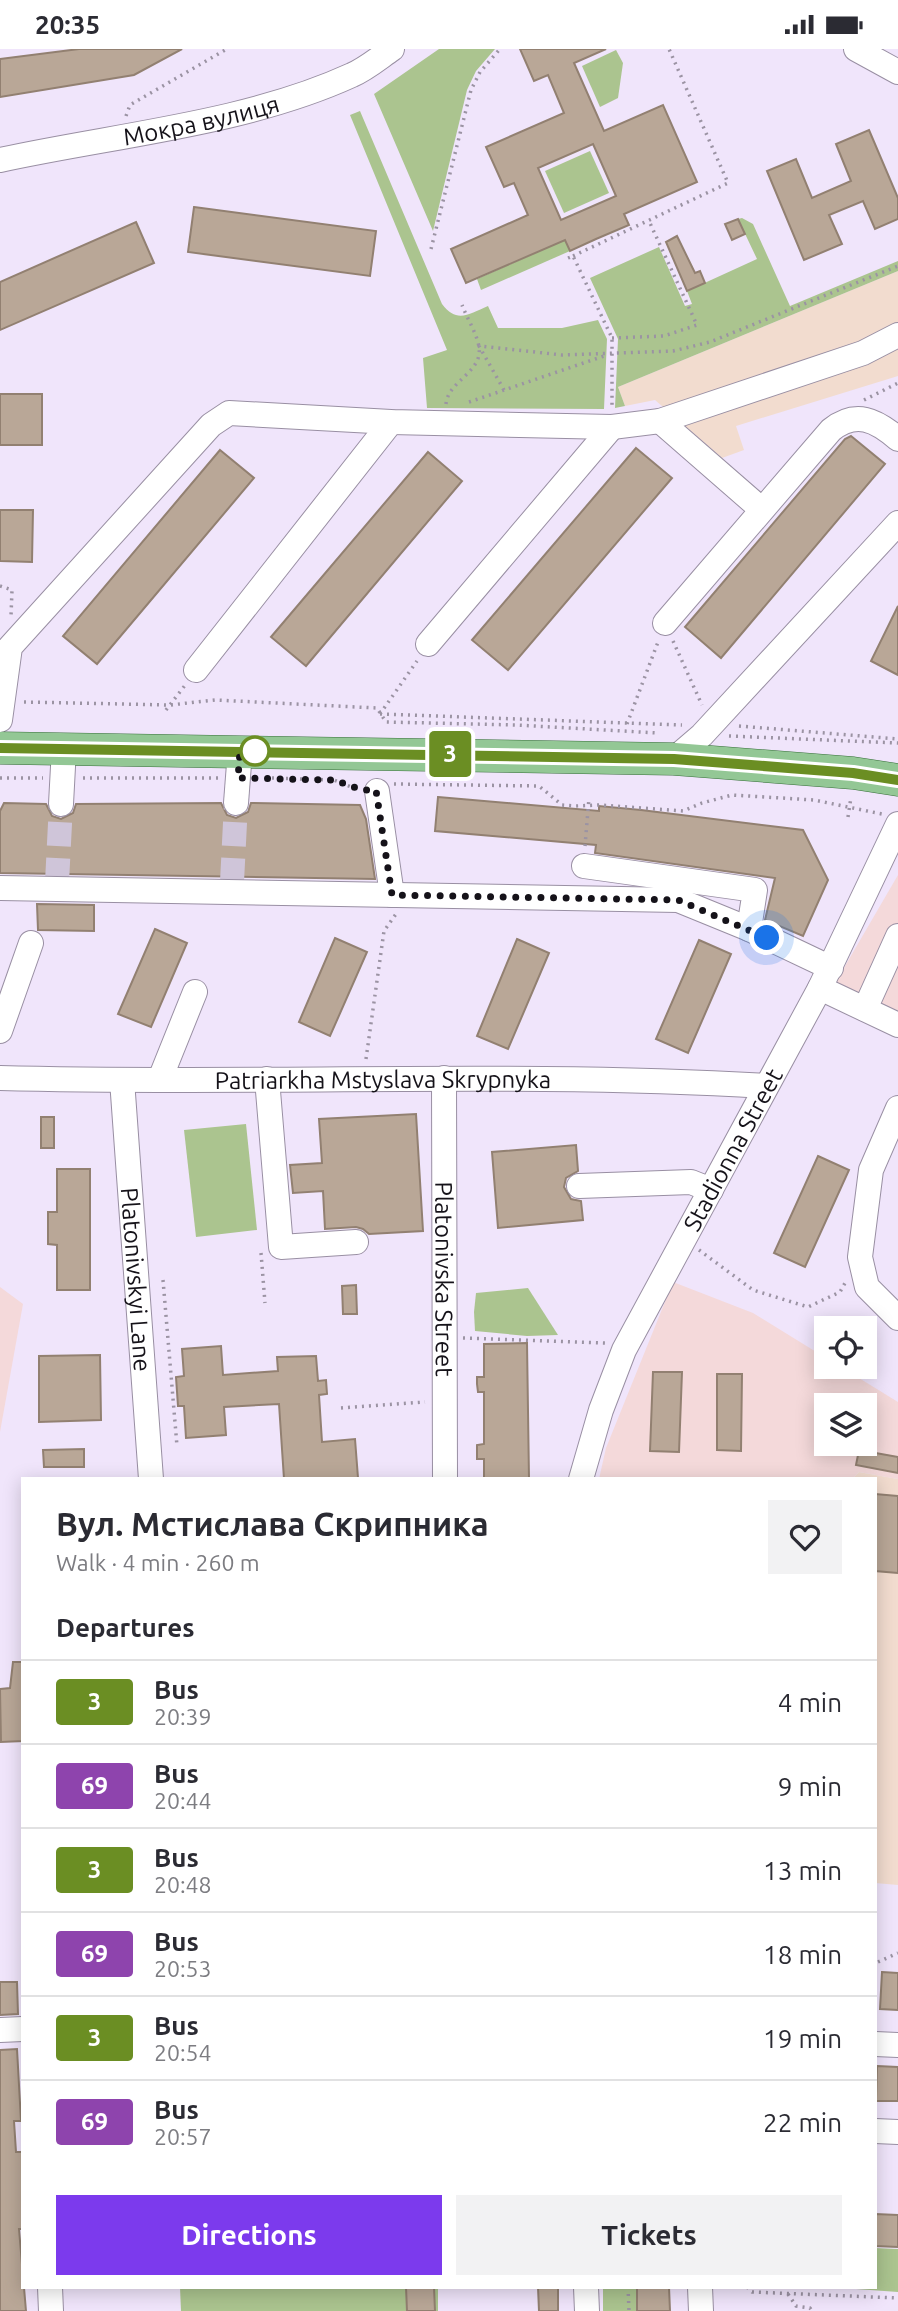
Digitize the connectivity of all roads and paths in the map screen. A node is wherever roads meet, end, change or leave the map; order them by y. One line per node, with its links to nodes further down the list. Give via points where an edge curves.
1 (228, 49): 7 (path, via 130,105)
2 (392, 49): 8 (street, Мокра вулиця, via 354,75 290,98)
3 (500, 49): 10 (path, via 471,90)
4 (668, 49): 9 (path, via 728,183)
5 (856, 49): 6 (street)
6 (898, 72)
7 (125, 114)
8 (0, 160)
9 (649, 221): 14 (path, via 570,257); 14 (path, via 697,325 664,336)
10 (432, 249)
11 (898, 266): 16 (path, via 710,342 673,351)
12 (462, 305): 15 (path)
13 (898, 335): 20 (street, via 863,353)
14 (612, 338): 16 (path)
15 (479, 346): 16 (path, via 562,355); 17 (path); 19 (path, via 477,361 448,393 446,410)
16 (612, 353): 17 (path); 22 (path)
17 (504, 390): 18 (path)
18 (458, 406)
19 (420, 421): 21 (street); 22 (street)
20 (660, 421): 22 (street); 24 (street)
21 (391, 422): 29 (street, via 229,413 211,425); 30 (street)
22 (612, 427): 28 (street)
23 (898, 439): 24 (street, via 886,428 860,417 842,421)
24 (761, 509): 27 (street)
25 (898, 523): 36 (street)
26 (0, 586): 29 (path, via 12,590)
27 (665, 623): 35 (path); 36 (path)
28 (428, 644): 34 (path)
29 (10, 647): 32 (street)
30 (196, 670): 31 (path)
31 (170, 705): 32 (path); 33 (path); 34 (path, via 215,700 377,708)
32 (1, 710)
33 (166, 710)
34 (380, 714): 35 (path); 38 (path, via 386,722 516,725)
35 (627, 725): 36 (path)
36 (707, 730): 37 (path); 37 (path); 38 (street)
37 (898, 741)
38 (668, 746): 41 (main road); 43 (main road)
39 (0, 748): 40 (main road)
40 (63, 763): 41 (main road); 41 (path); 42 (path); 47 (street)
41 (239, 764): 44 (path); 46 (street)
42 (0, 778)
43 (898, 780)
44 (376, 790): 48 (path, via 384,789 387,782 539,786 562,805 683,811 732,795 814,800); 51 (street)
45 (589, 797): 49 (path)
46 (236, 803)
47 (61, 804)
48 (892, 820): 56 (street, Stadionna Street)
49 (584, 866): 52 (street, via 755,890)
50 (0, 888): 51 (street, via 232,887)
51 (392, 895): 52 (street, via 678,900)
52 (749, 929): 56 (street)
53 (384, 930): 62 (path)
54 (898, 937): 58 (street)
55 (32, 943): 60 (street)
56 (825, 978): 58 (street); 67 (street, Stadionna Street)
57 (195, 992): 64 (street)
58 (865, 1009): 59 (street)
59 (898, 1025)
60 (0, 1031)
61 (0, 1078): 66 (street, Patriarkha Mstyslava Skrypnyka)
62 (363, 1078): 63 (street, Patriarkha Mstyslava Skrypnyka); 65 (street, Patriarkha Mstyslava Skrypnyka)
63 (444, 1078): 67 (street, Patriarkha Mstyslava Skrypnyka); 76 (street, Platonivska Street)
64 (160, 1079): 65 (street, Patriarkha Mstyslava Skrypnyka); 66 (street, Patriarkha Mstyslava Skrypnyka)
65 (267, 1079): 71 (street, via 281,1247)
66 (122, 1080): 81 (street, Platonivskyi Lane)
67 (766, 1086): 70 (street, Stadionna Street)
68 (898, 1108): 73 (street, via 871,1170)
69 (579, 1187): 70 (street, via 691,1182)
70 (711, 1190): 77 (street, Stadionna Street)
71 (356, 1242)
72 (699, 1250): 73 (path, via 753,1290 808,1307 840,1292)
73 (860, 1257): 75 (street, via 867,1287)
74 (163, 1280): 80 (path)
75 (898, 1318)
76 (444, 1337): 77 (path, via 612,1343); 78 (street, Platonivska Street)
77 (624, 1350): 83 (street, Stadionna Street)
78 (445, 1401): 79 (path); 82 (street, Platonivska Street)
79 (341, 1408)
80 (177, 1446)
81 (151, 1477)
82 (445, 1477)
83 (582, 1477)
84 (898, 1953): 85 (path)
85 (878, 1962)
86 (21, 2029): 87 (street)
87 (0, 2030)
88 (877, 2044): 89 (street)
89 (898, 2045)
90 (877, 2131): 91 (street)
91 (898, 2132)
92 (50, 2289): 99 (street)
93 (586, 2289): 100 (street)
94 (628, 2289): 101 (path)
95 (700, 2289): 102 (street)
96 (749, 2289): 97 (path, via 752,2293)
97 (788, 2294): 98 (path); 103 (path, via 796,2306)
98 (898, 2298)
99 (51, 2311)
100 (587, 2311)
101 (629, 2311)
102 (701, 2311)
103 (812, 2311)

